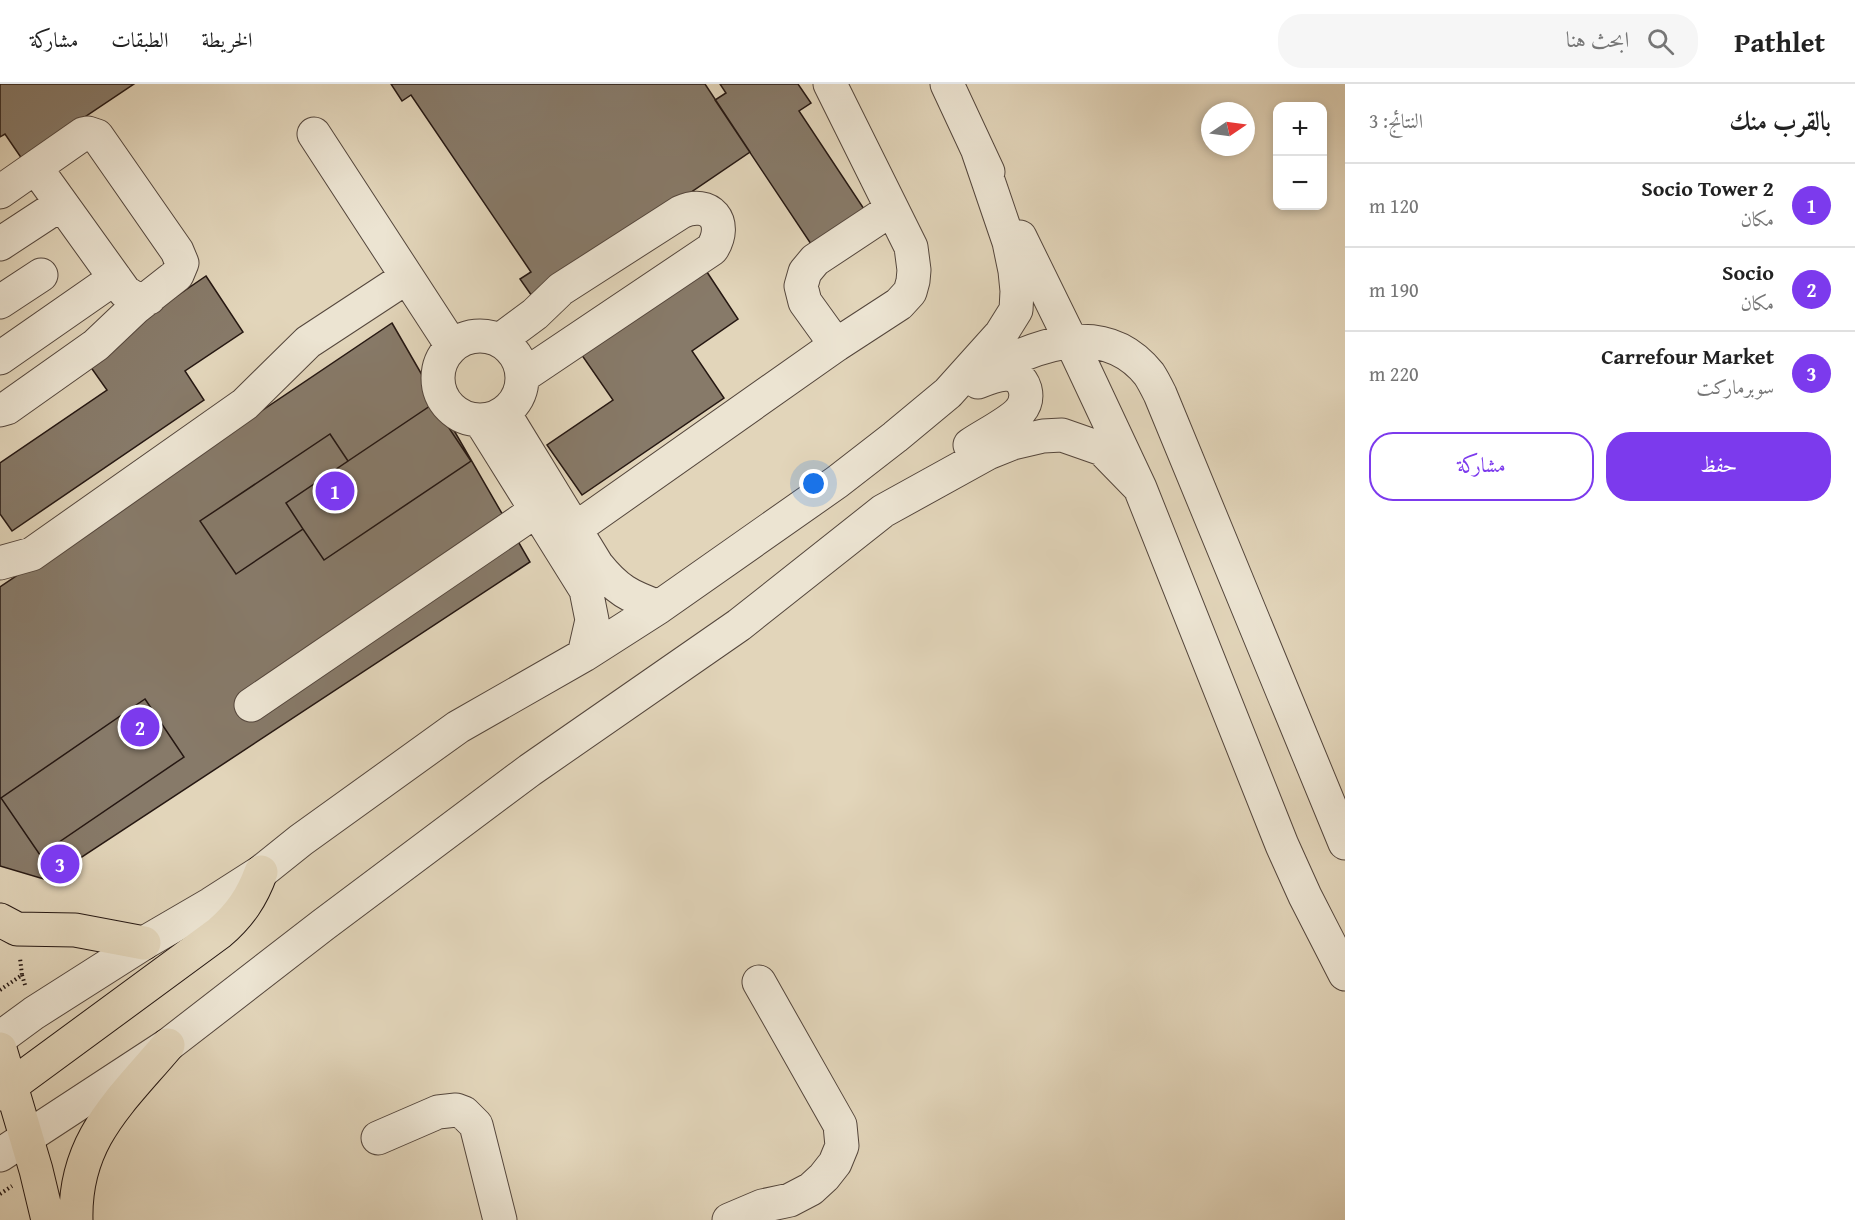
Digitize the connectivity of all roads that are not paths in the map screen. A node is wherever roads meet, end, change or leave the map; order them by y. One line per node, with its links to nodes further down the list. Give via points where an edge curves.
1 (830, 84): 8 (street)
2 (947, 84): 4 (street)
3 (314, 134): 12 (street)
4 (978, 151): 21 (street); 25 (street, via 1009,242 1016,310 1001,334)
5 (36, 168): 6 (street); 7 (street); 15 (street, via 83,134 97,136 180,256 181,269 177,275)
6 (0, 192)
7 (61, 204): 9 (street); 13 (street)
8 (885, 215): 19 (street, via 815,260 805,272 802,294); 19 (street, via 907,237 914,258 910,292 899,304)
9 (0, 244)
10 (600, 263): 17 (street, via 623,278 628,286); 17 (street, via 690,207 701,207 717,220 720,230 712,249); 20 (street, via 561,289)
11 (40, 275): 16 (street)
12 (407, 277): 22 (street); 32 (street, via 308,342 245,404 32,554)
13 (115, 278): 14 (street); 15 (street, via 130,296)
14 (86, 298): 18 (street, via 102,306); 23 (street)
15 (149, 298): 18 (street)
16 (0, 302)
17 (629, 304): 24 (street)
18 (111, 330): 26 (street, via 96,345)
19 (830, 337): 31 (street)
20 (500, 340): 22 (street, via 466,338); 24 (street, via 519,361)
21 (1071, 341): 25 (street, via 1017,355); 28 (street); 36 (street, via 1097,343 1132,358 1161,394)
22 (452, 346): 27 (street, via 439,371 444,399 466,417)
23 (0, 358)
24 (523, 376): 27 (street, via 514,404)
25 (948, 393): 30 (street, via 1006,374 1022,381 1026,395 1019,412 908,487); 33 (street, via 837,482)
26 (0, 410)
27 (492, 417): 29 (street); 31 (street)
28 (1140, 488): 30 (street, via 1102,449 1062,435 1043,436 1013,442 988,453); 40 (street, via 1282,845)
29 (537, 510): 34 (street, via 586,590 592,620); 35 (street)
30 (883, 511): 43 (street, via 739,625 530,771)
31 (575, 529): 33 (street, via 597,565 617,586 628,595)
32 (0, 563)
33 (659, 607): 34 (street)
34 (584, 655): 37 (street, via 458,728)
35 (251, 705)
36 (1345, 843)
37 (261, 872): 39 (street); 45 (main road, via 246,906 219,933)
38 (8, 925): 39 (main road, via 75,930)
39 (144, 943): 42 (street)
40 (1345, 974)
41 (759, 982): 51 (street, via 840,1125 842,1146 835,1163 811,1189)
42 (0, 1038)
43 (168, 1045): 47 (street); 49 (main road, via 101,1125 88,1149 75,1200)
44 (0, 1049): 45 (main road)
45 (5, 1090): 47 (main road)
46 (378, 1138): 50 (street, via 438,1112 464,1113 476,1125)
47 (9, 1139): 48 (main road)
48 (48, 1220)
49 (76, 1220)
50 (500, 1220)
51 (729, 1220)

